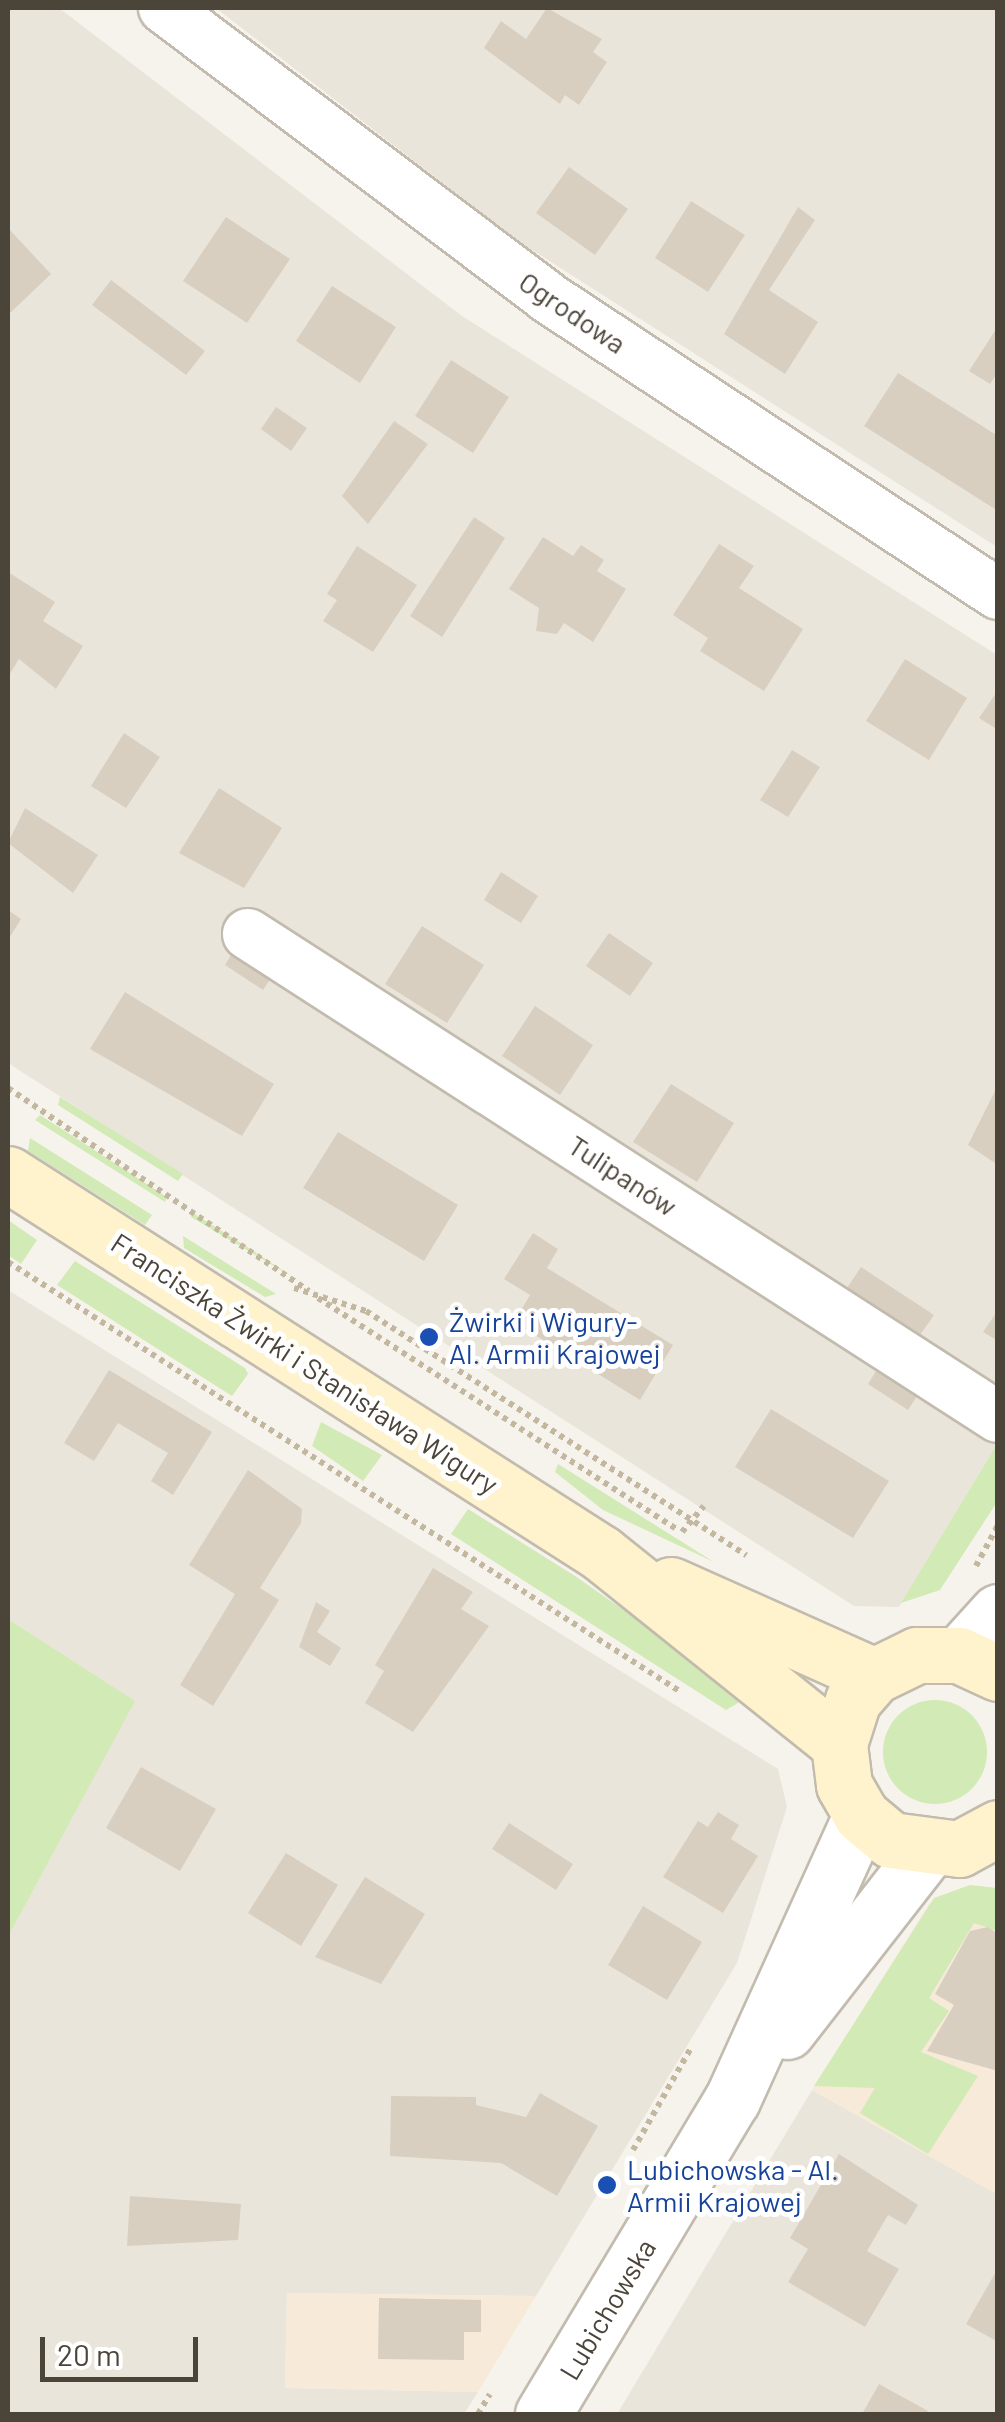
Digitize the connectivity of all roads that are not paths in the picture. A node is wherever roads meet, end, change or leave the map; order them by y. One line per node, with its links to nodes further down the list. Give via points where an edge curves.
1 (164, 8): 2 (street, Ogrodowa, via 546,296)
2 (998, 594)
3 (248, 934): 5 (street, Tulipanów)
4 (8, 1174): 6 (main road, Franciszka Żwirki i Stanisława Wigury)
5 (998, 1417)
6 (602, 1553): 9 (main road, Franciszka Żwirki i Stanisława Wigury); 10 (main road, Franciszka Żwirki i Stanisława Wigury)
7 (998, 1612): 8 (street)
8 (978, 1664): 9 (main road, via 917,1655)
9 (874, 1676): 10 (main road, via 853,1700)
10 (838, 1744): 11 (main road, via 844,1785)
11 (861, 1815): 13 (main road, via 891,1840); 14 (street, Lubichowska)
12 (993, 1838): 13 (main road)
13 (928, 1850): 14 (street, Lubichowska)
14 (732, 2100): 15 (street, Lubichowska)
15 (543, 2414)

